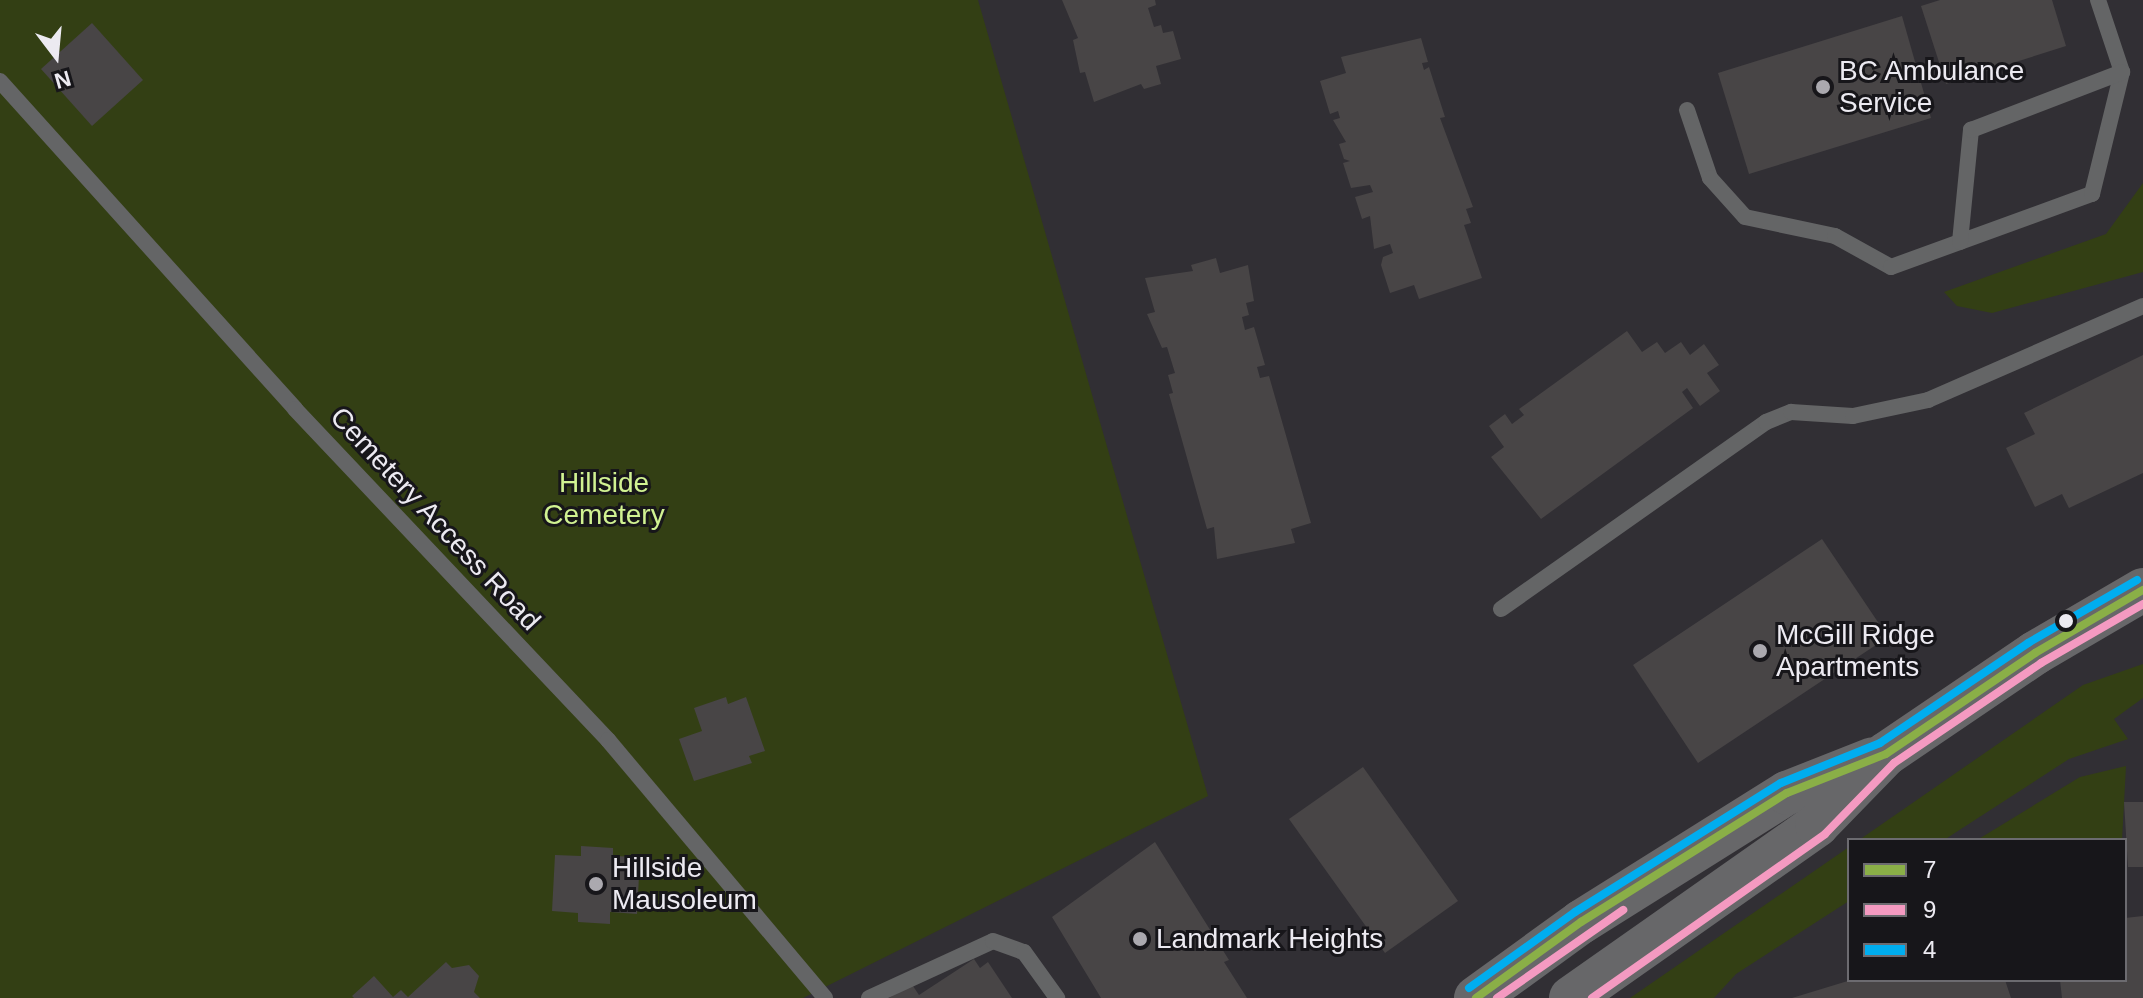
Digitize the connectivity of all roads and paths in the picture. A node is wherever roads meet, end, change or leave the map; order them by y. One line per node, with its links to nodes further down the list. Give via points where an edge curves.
1 (2098, 0): 2 (lane)
2 (2122, 72): 5 (lane, via 2092,194); 5 (lane, via 1971,130)
3 (0, 81): 10 (lane, Cemetery Access Road, via 295,409 608,740)
4 (1687, 110): 5 (lane, via 1710,178 1745,217 1835,236 1891,267)
5 (1960, 242)
6 (2143, 306): 8 (lane, via 1928,400 1853,416 1791,412 1766,422)
7 (2143, 590): 9 (main road, via 2035,653)
8 (1501, 609)
9 (1886, 754): 13 (main road, via 1787,793 1581,922); 14 (main road, via 1817,825)
10 (825, 998)
11 (869, 998): 12 (lane, via 993,941 1024,952)
12 (1057, 998)
13 (1476, 998)
14 (1571, 998)

